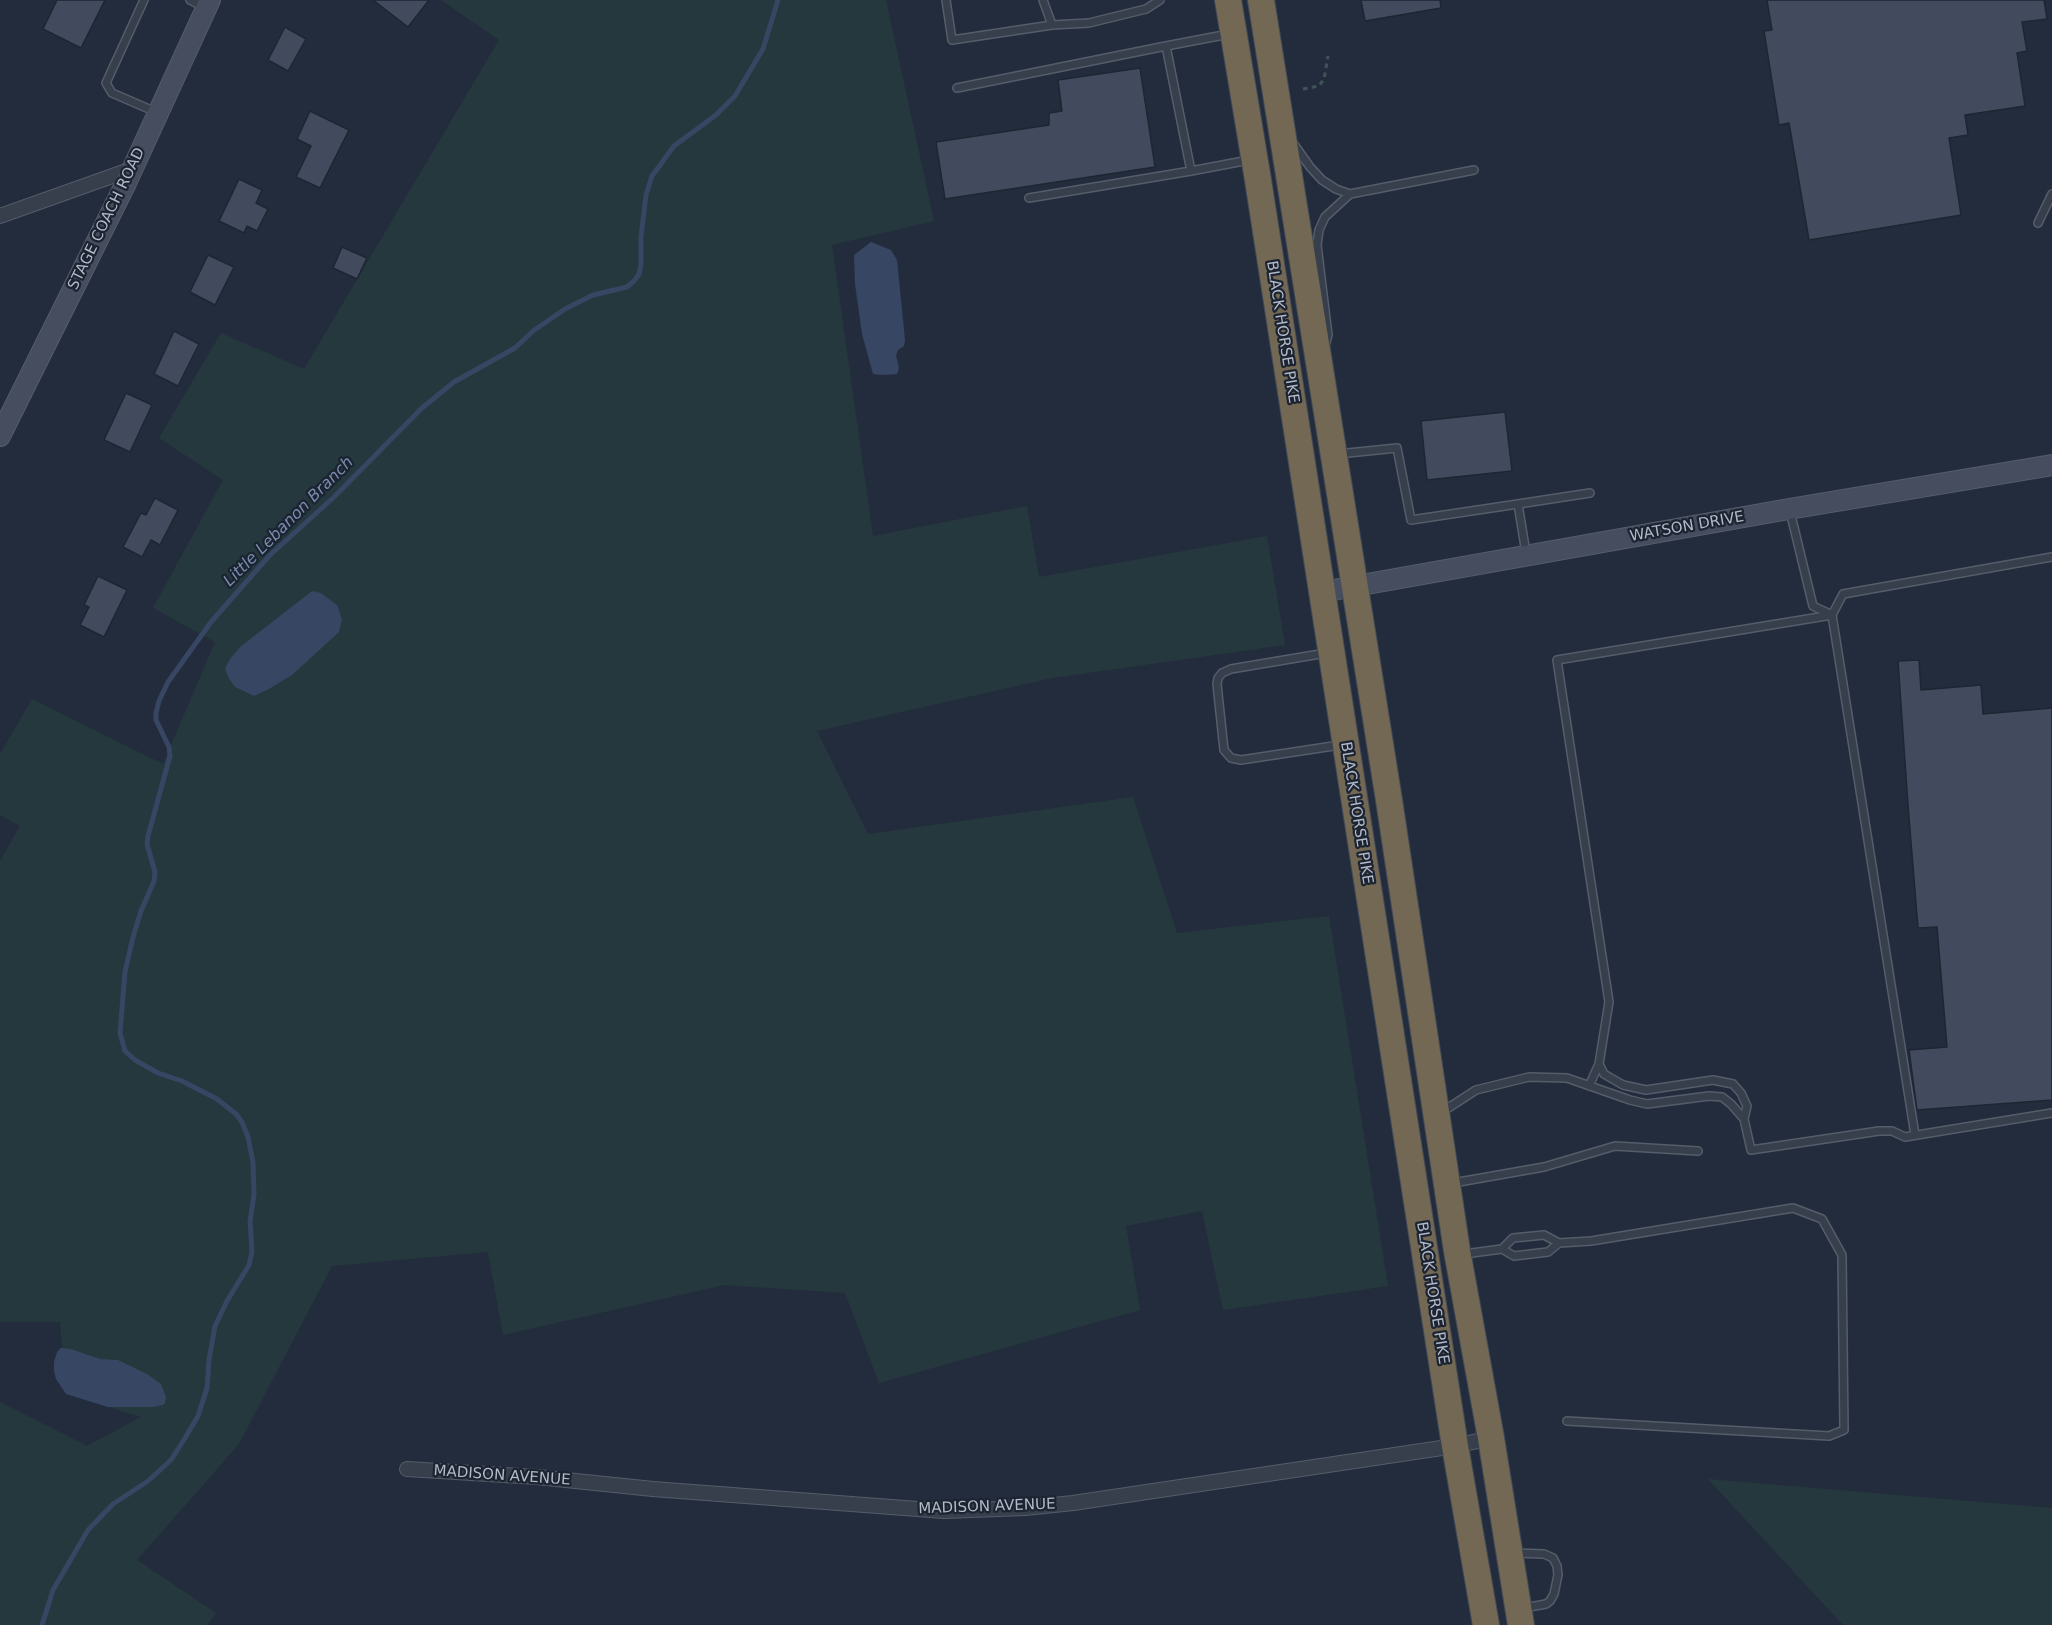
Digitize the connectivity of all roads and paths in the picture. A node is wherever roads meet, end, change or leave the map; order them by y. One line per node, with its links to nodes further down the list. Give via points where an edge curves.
1 (144, 0): 14 (lane, via 106,82 112,93)
2 (946, 0): 8 (lane, via 952,40)
3 (1043, 0): 8 (lane)
4 (1160, 0): 8 (lane, via 1146,9 1089,23)
5 (1228, 0): 9 (highway, BLACK HORSE PIKE)
6 (1261, 0): 15 (highway, BLACK HORSE PIKE)
7 (202, 3): 14 (street, STAGE COACH ROAD)
8 (1052, 25)
9 (1234, 34): 10 (lane); 16 (highway, BLACK HORSE PIKE)
10 (1166, 46): 12 (lane); 19 (lane)
11 (1328, 56): 13 (path, via 1319,86)
12 (957, 88)
13 (1303, 89)
14 (157, 113): 17 (street, STAGE COACH ROAD)
15 (1281, 125): 20 (lane, via 1322,180); 25 (highway, BLACK HORSE PIKE)
16 (1254, 159): 19 (lane); 35 (highway, BLACK HORSE PIKE)
17 (132, 169): 23 (street); 26 (street, STAGE COACH ROAD)
18 (1474, 170): 20 (lane)
19 (1191, 171): 22 (lane)
20 (1350, 194): 25 (lane, via 1318,230 1329,335)
21 (2052, 194): 24 (lane)
22 (1029, 198)
23 (0, 216)
24 (2038, 223)
25 (1319, 360): 27 (highway, BLACK HORSE PIKE)
26 (0, 436)
27 (1334, 454): 30 (lane, via 1397,448 1411,520); 34 (highway, BLACK HORSE PIKE)
28 (2052, 465): 31 (street, WATSON DRIVE)
29 (1590, 493): 30 (lane)
30 (1518, 504): 32 (lane)
31 (1789, 509): 32 (street, WATSON DRIVE); 36 (lane, via 1813,606)
32 (1527, 555): 34 (street, WATSON DRIVE)
33 (2052, 557): 36 (lane, via 1843,594)
34 (1355, 586): 35 (street, WATSON DRIVE); 42 (highway, BLACK HORSE PIKE)
35 (1322, 592): 37 (highway, BLACK HORSE PIKE)
36 (1832, 615): 39 (lane, via 1557,660 1609,1002); 44 (lane)
37 (1331, 653): 38 (highway, BLACK HORSE PIKE); 38 (lane, via 1222,673 1217,684 1224,750 1231,758 1241,760)
38 (1345, 744): 49 (highway, BLACK HORSE PIKE)
39 (1599, 1064): 40 (lane); 43 (lane, via 1604,1074 1623,1085 1646,1090 1713,1080 1733,1084 1742,1092 1747,1106)
40 (1589, 1086): 42 (lane, via 1567,1078 1529,1077 1476,1090); 43 (lane, via 1647,1104 1722,1097)
41 (2052, 1113): 44 (lane)
42 (1437, 1115): 46 (highway, BLACK HORSE PIKE)
43 (1744, 1119): 44 (lane, via 1751,1150 1879,1131 1905,1137)
44 (1916, 1135)
45 (1698, 1151): 46 (lane, via 1615,1146 1544,1167)
46 (1448, 1184): 49 (highway, BLACK HORSE PIKE)
47 (1559, 1243): 48 (lane, via 1548,1252 1514,1256); 48 (lane, via 1544,1234 1513,1238); 50 (lane, via 1793,1208 1822,1219 1842,1255 1844,1430 1829,1436)
48 (1502, 1250): 49 (lane)
49 (1445, 1253): 51 (highway, BLACK HORSE PIKE); 52 (highway, BLACK HORSE PIKE)
50 (1567, 1421)
51 (1491, 1438): 52 (street, MADISON AVENUE); 54 (highway, BLACK HORSE PIKE)
52 (1455, 1446): 53 (street, MADISON AVENUE, via 1073,1503 944,1511); 56 (highway, BLACK HORSE PIKE)
53 (407, 1469)
54 (1510, 1553): 55 (highway, BLACK HORSE PIKE); 55 (lane, via 1544,1554 1557,1566 1550,1601)
55 (1520, 1617)
56 (1485, 1625)

